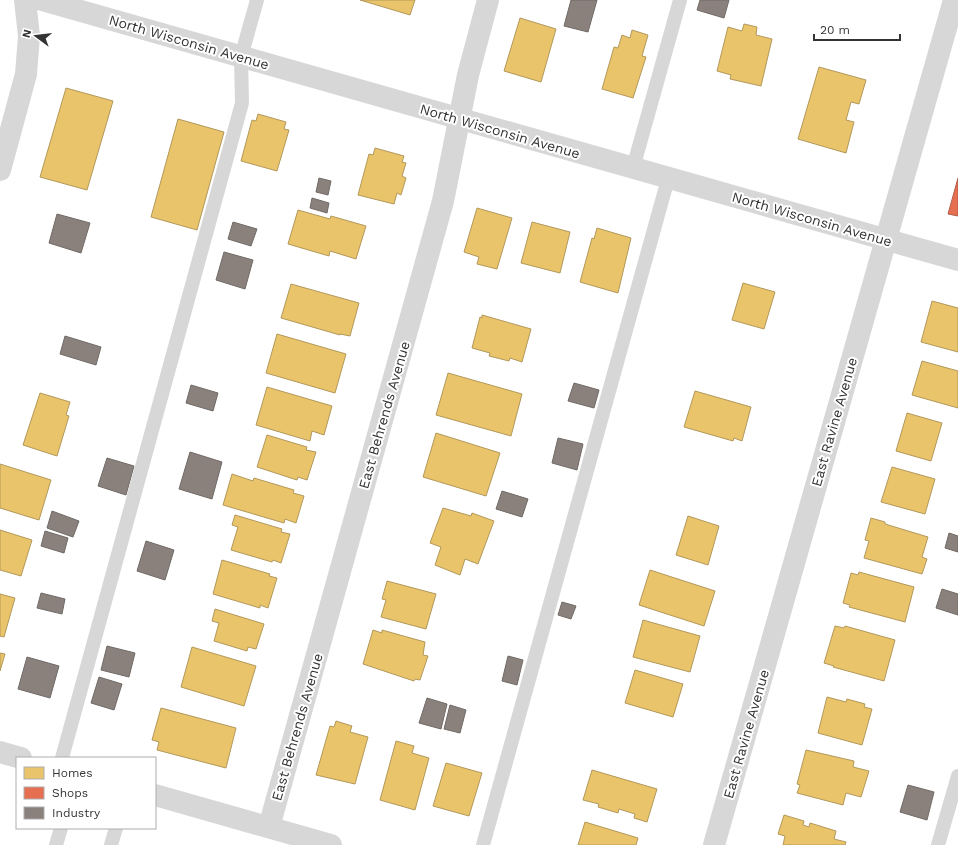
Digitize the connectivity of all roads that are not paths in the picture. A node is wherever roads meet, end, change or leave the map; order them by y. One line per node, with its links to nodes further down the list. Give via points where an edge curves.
1 (25, 0): 11 (street, via 29,36 26,74)
2 (42, 0): 8 (street, North Wisconsin Avenue)
3 (257, 0): 8 (lane)
4 (488, 0): 9 (street, East Behrends Avenue)
5 (680, 0): 10 (lane)
6 (954, 0): 7 (street, East Ravine Avenue)
7 (953, 25): 13 (street, East Ravine Avenue)
8 (241, 57): 9 (street, North Wisconsin Avenue); 17 (lane, via 242,103)
9 (458, 119): 10 (street, North Wisconsin Avenue); 20 (street, East Behrends Avenue, via 443,201)
10 (633, 168): 12 (street, North Wisconsin Avenue)
11 (0, 170)
12 (668, 179): 13 (street, North Wisconsin Avenue); 26 (lane)
13 (886, 240): 14 (street, North Wisconsin Avenue); 27 (street, East Ravine Avenue)
14 (958, 260)
15 (0, 752): 16 (street)
16 (18, 757)
17 (62, 757)
18 (958, 776): 28 (lane)
19 (156, 795): 20 (street)
20 (269, 827): 25 (street)
21 (61, 829): 23 (lane)
22 (116, 829): 24 (lane)
23 (56, 845)
24 (111, 845)
25 (332, 845)
26 (483, 845)
27 (714, 845)
28 (938, 845)

